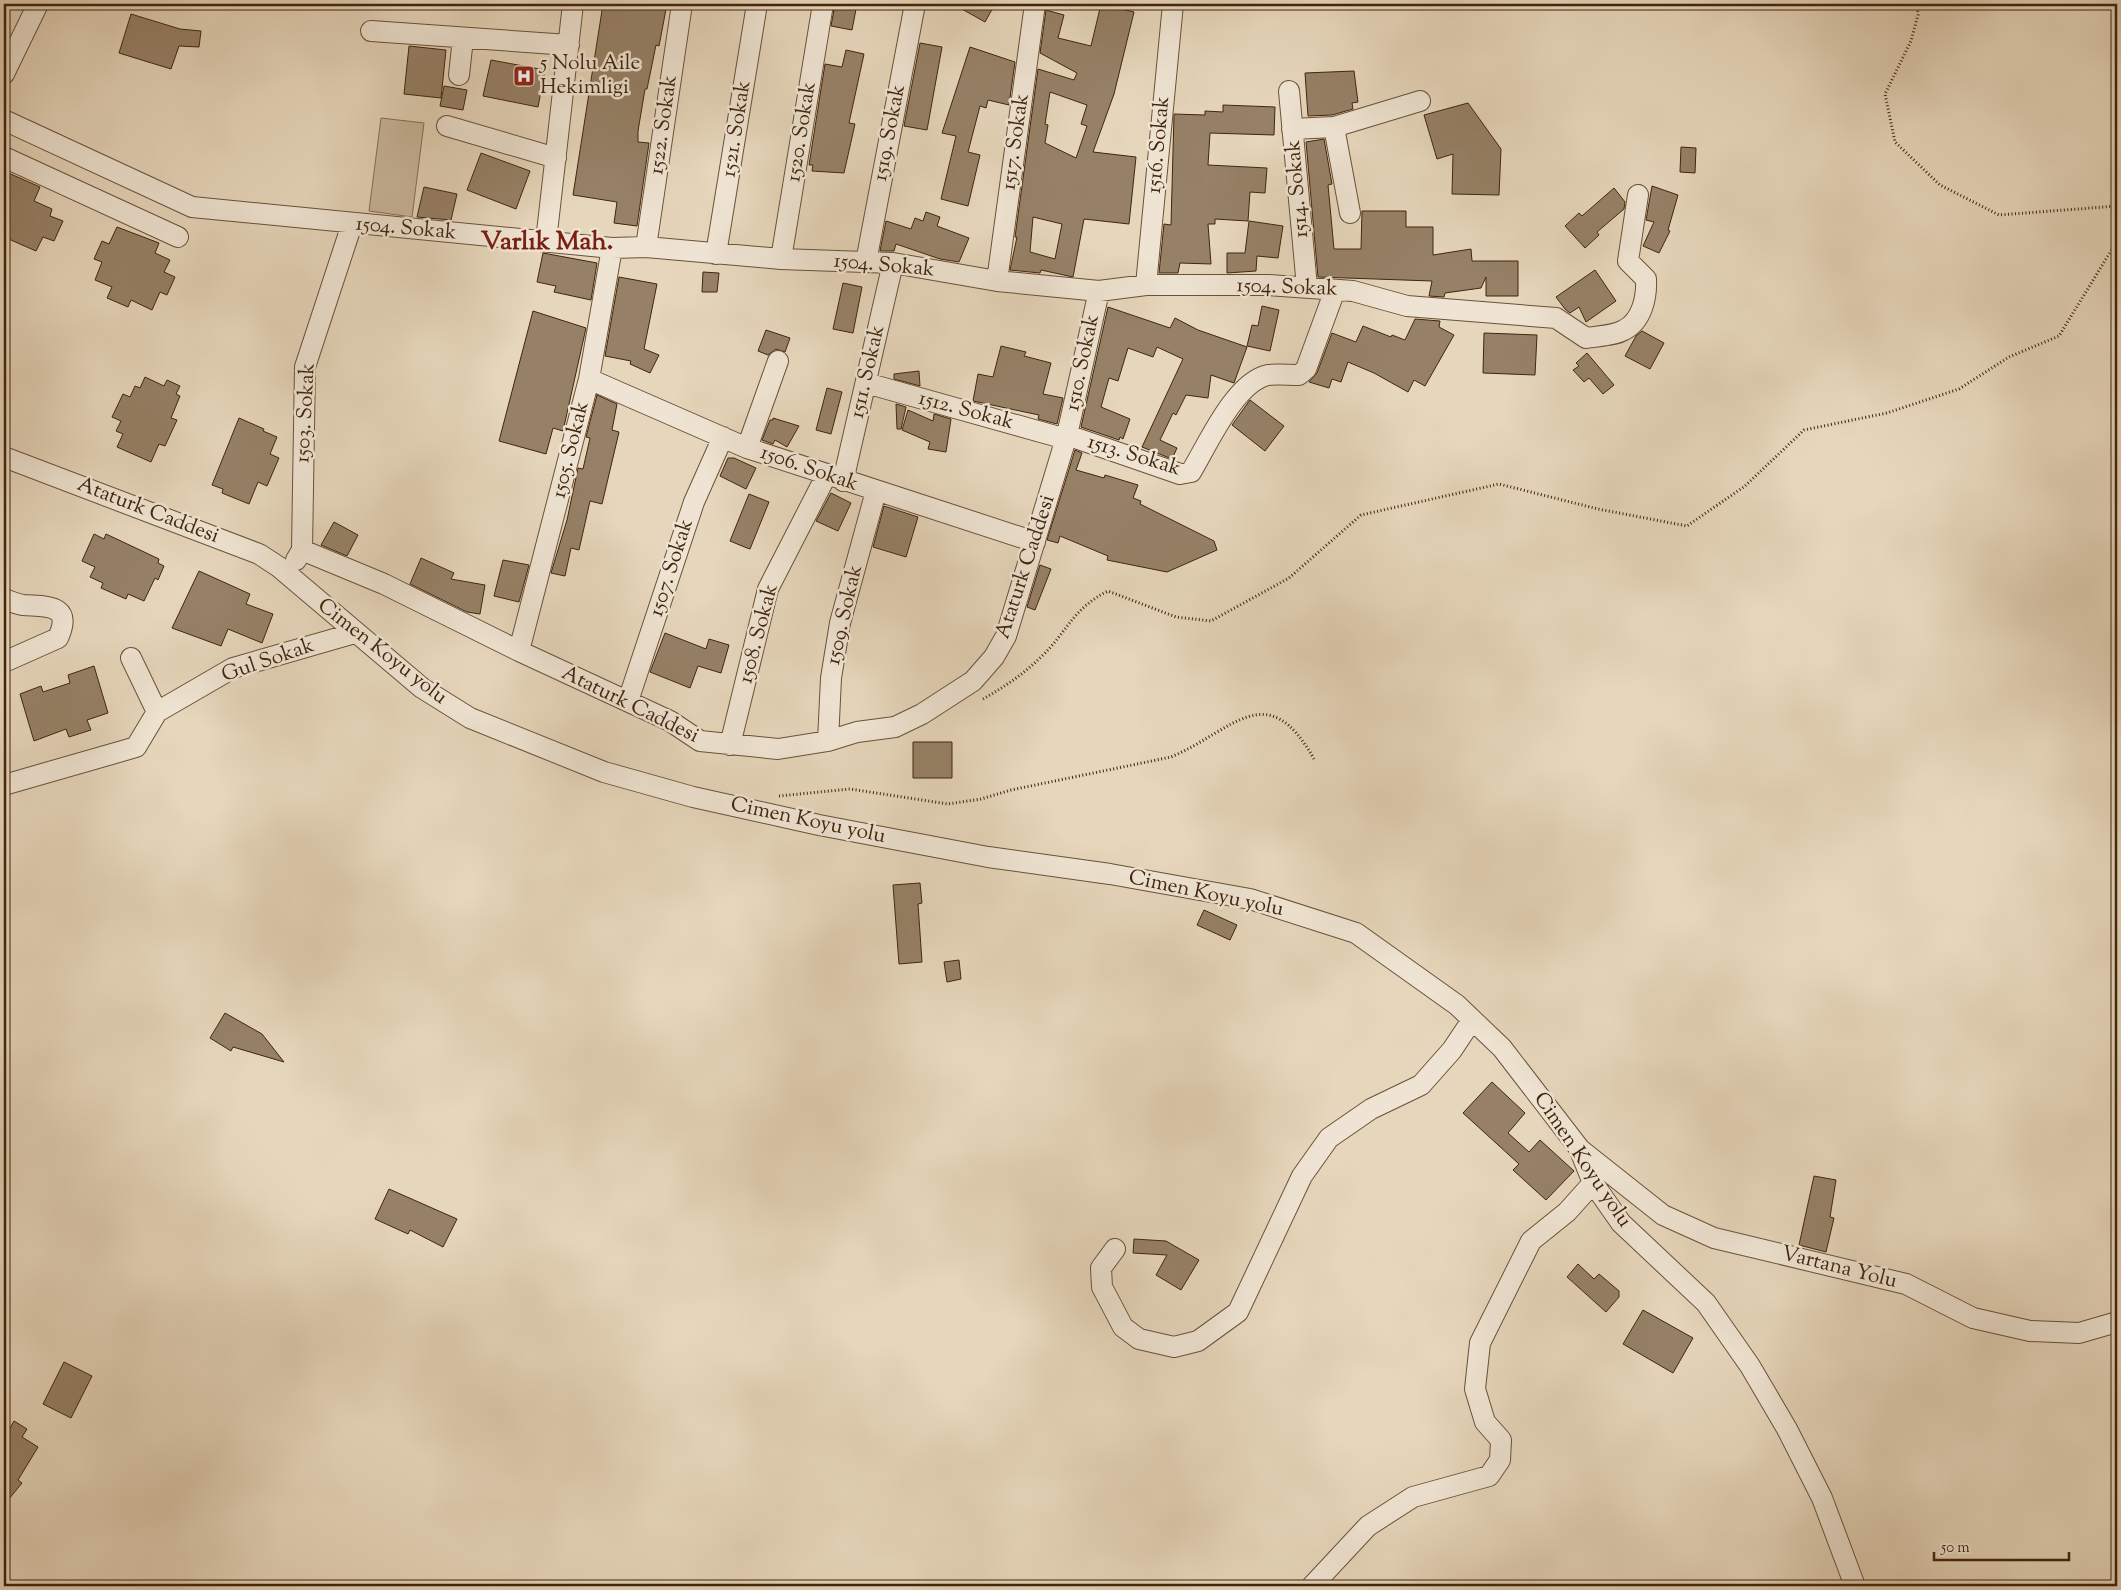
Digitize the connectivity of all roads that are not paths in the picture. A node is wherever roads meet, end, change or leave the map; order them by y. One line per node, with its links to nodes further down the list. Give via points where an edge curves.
1 (38, 4): 12 (street)
2 (573, 4): 11 (street)
3 (682, 4): 27 (street, 1522. Sokak)
4 (757, 4): 29 (street, 1521. Sokak)
5 (823, 4): 30 (street, 1520. Sokak)
6 (915, 4): 31 (street, 1519. Sokak)
7 (1035, 4): 33 (street, 1517. Sokak)
8 (1172, 4): 34 (street, 1516. Sokak)
9 (371, 31): 10 (street)
10 (463, 38): 11 (street); 13 (street)
11 (568, 45): 21 (street)
12 (4, 74)
13 (459, 75)
14 (1289, 90): 19 (street, 1514. Sokak)
15 (1420, 101): 18 (street)
16 (4, 120): 24 (street, 1504. Sokak, via 192,207)
17 (447, 126): 21 (street)
18 (1334, 127): 19 (street); 23 (street)
19 (1292, 130): 35 (street, 1514. Sokak)
20 (4, 157): 25 (street)
21 (556, 158): 26 (street)
22 (1638, 195): 36 (street, 1504. Sokak, via 1628,261 1646,279 1647,294 1638,318 1624,330 1586,338 1556,318 1408,306 1353,291)
23 (1350, 213)
24 (352, 224): 26 (street, 1504. Sokak); 48 (street, 1503. Sokak, via 305,367)
25 (178, 237)
26 (546, 242): 28 (street, 1504. Sokak)
27 (646, 247): 28 (street, 1504. Sokak); 29 (street, 1504. Sokak)
28 (612, 248): 39 (street, 1505. Sokak)
29 (716, 254): 30 (street, 1504. Sokak)
30 (781, 259): 31 (street, 1504. Sokak)
31 (866, 262): 32 (street, 1504. Sokak)
32 (893, 263): 33 (street, 1504. Sokak); 40 (street, 1511. Sokak)
33 (997, 281): 37 (street, 1504. Sokak)
34 (1146, 285): 35 (street, 1504. Sokak); 37 (street, 1504. Sokak)
35 (1307, 287): 36 (street, 1504. Sokak)
36 (1335, 290): 42 (street, 1513. Sokak, via 1306,368 1299,375 1268,376 1245,387 1191,472 1180,474)
37 (1099, 291): 42 (street, 1510. Sokak)
38 (778, 361): 43 (street)
39 (589, 379): 41 (street, 1506. Sokak); 52 (street, 1505. Sokak)
40 (866, 384): 42 (street, 1512. Sokak); 45 (street, 1511. Sokak)
41 (723, 437): 43 (street, 1506. Sokak); 55 (street, 1507. Sokak, via 694,502)
42 (1066, 437): 47 (street, Ataturk Caddesi)
43 (747, 448): 45 (street, 1506. Sokak)
44 (4, 457): 49 (street, Ataturk Caddesi, via 259,554)
45 (835, 477): 46 (street, 1506. Sokak); 58 (street, 1508. Sokak, via 768,589)
46 (876, 491): 47 (street, 1506. Sokak); 57 (street, 1509. Sokak, via 840,623 831,678)
47 (1035, 542): 57 (street, Ataturk Caddesi, via 1006,636 994,657 973,681 922,714 895,727 857,732)
48 (302, 550): 49 (street, 1503. Sokak); 52 (street, Ataturk Caddesi, via 384,584)
49 (288, 574): 51 (street, Cimen Koyu yolu)
50 (4, 599): 54 (street, via 20,605 51,606 62,619 58,638)
51 (355, 632): 56 (street, Gul Sokak, via 233,668); 60 (street, Cimen Koyu yolu, via 422,688 470,718 604,772 693,797 819,825 988,858 1110,874 1250,899 1356,933 1457,1005)
52 (519, 651): 55 (street, Ataturk Caddesi)
53 (131, 658): 56 (street)
54 (4, 662)
55 (628, 702): 58 (street, Ataturk Caddesi, via 670,721 700,742)
56 (157, 712): 59 (street, Gul Sokak, via 136,747)
57 (828, 741): 58 (street, Ataturk Caddesi, via 778,749)
58 (730, 745)
59 (4, 785)
60 (1472, 1020): 61 (street, Cimen Koyu yolu, via 1502,1048); 63 (street, via 1452,1050 1421,1085 1371,1109 1329,1138 1302,1176 1238,1312 1198,1340 1174,1347 1140,1339 1123,1327 1102,1287 1101,1268)
61 (1579, 1148): 62 (street, Cimen Koyu yolu); 64 (street, Vartana Yolu, via 1663,1215 1714,1238 1906,1284 1973,1318 2030,1331 2079,1333)
62 (1593, 1183): 65 (street, via 1567,1212 1531,1241 1480,1343 1475,1389 1485,1422 1501,1440 1500,1460 1489,1476 1413,1497 1368,1526); 66 (street, Cimen Koyu yolu, via 1621,1223 1706,1303 1750,1366 1822,1498)
63 (1115, 1249)
64 (2117, 1322)
65 (1312, 1586)
66 (1855, 1586)

